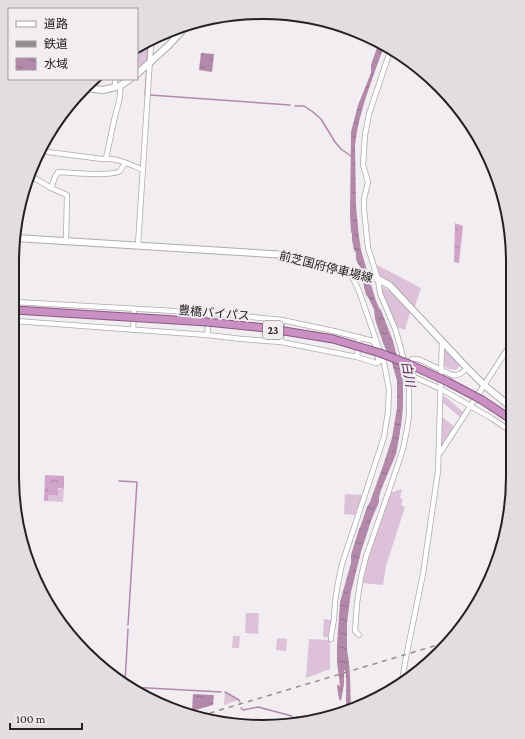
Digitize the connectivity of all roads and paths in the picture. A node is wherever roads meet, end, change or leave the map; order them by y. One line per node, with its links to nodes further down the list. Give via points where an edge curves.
1 (179, 34): 4 (main road)
2 (152, 46): 4 (street)
3 (389, 55): 20 (street, via 369,114 363,165 368,183 364,199 368,248)
4 (150, 63): 5 (main road); 13 (street)
5 (138, 73)
6 (115, 80): 8 (street)
7 (128, 80): 8 (main road)
8 (117, 87): 9 (main road, via 103,90); 11 (street, via 121,91)
9 (91, 89)
10 (46, 152): 11 (street)
11 (106, 158): 12 (street)
12 (125, 162): 13 (street); 15 (street, via 120,172 115,174 58,172)
13 (143, 170): 18 (street)
14 (34, 178): 15 (street)
15 (51, 188): 17 (street, via 67,195)
16 (21, 238): 17 (main road, 前芝国府停車場線)
17 (66, 240): 18 (main road, 前芝国府停車場線)
18 (138, 245): 19 (main road, 前芝国府停車場線, via 287,255)
19 (352, 272): 20 (main road, 前芝国府停車場線); 46 (street, via 384,363 389,390 388,412 384,437 342,564)
20 (377, 279): 32 (main road, 前芝国府停車場線, via 389,285); 45 (street, via 403,357 409,389 409,415 402,449 361,577 355,631)
21 (19, 302): 23 (street)
22 (19, 307): 41 (highway, 豊橋バイパス / 23, bridge, via 207,319 334,337 411,361 450,378)
23 (134, 309): 25 (street); 28 (street)
24 (19, 310): 42 (highway, 豊橋バイパス / 23, bridge, via 207,322 266,328 332,340 409,364 482,400)
25 (210, 313): 26 (street); 29 (street)
26 (282, 320): 30 (street); 31 (street)
27 (19, 321): 28 (street)
28 (133, 330): 29 (street)
29 (207, 335): 31 (street)
30 (359, 336): 34 (street); 34 (street, via 373,341 379,362)
31 (281, 342): 34 (street)
32 (442, 342): 35 (main road, 前芝国府停車場線); 36 (street)
33 (506, 351): 37 (street)
34 (357, 357)
35 (467, 368): 36 (street, via 462,374 456,375); 37 (main road, 前芝国府停車場線)
36 (441, 370): 38 (street); 38 (street, via 418,359 411,360 414,377)
37 (484, 385): 39 (main road, 前芝国府停車場線); 40 (street)
38 (440, 389): 40 (street); 44 (street)
39 (506, 403)
40 (470, 406): 43 (street); 44 (street)
41 (506, 412)
42 (506, 416)
43 (506, 428)
44 (439, 454): 47 (street, via 422,574)
45 (359, 635)
46 (331, 638)
47 (403, 676)

